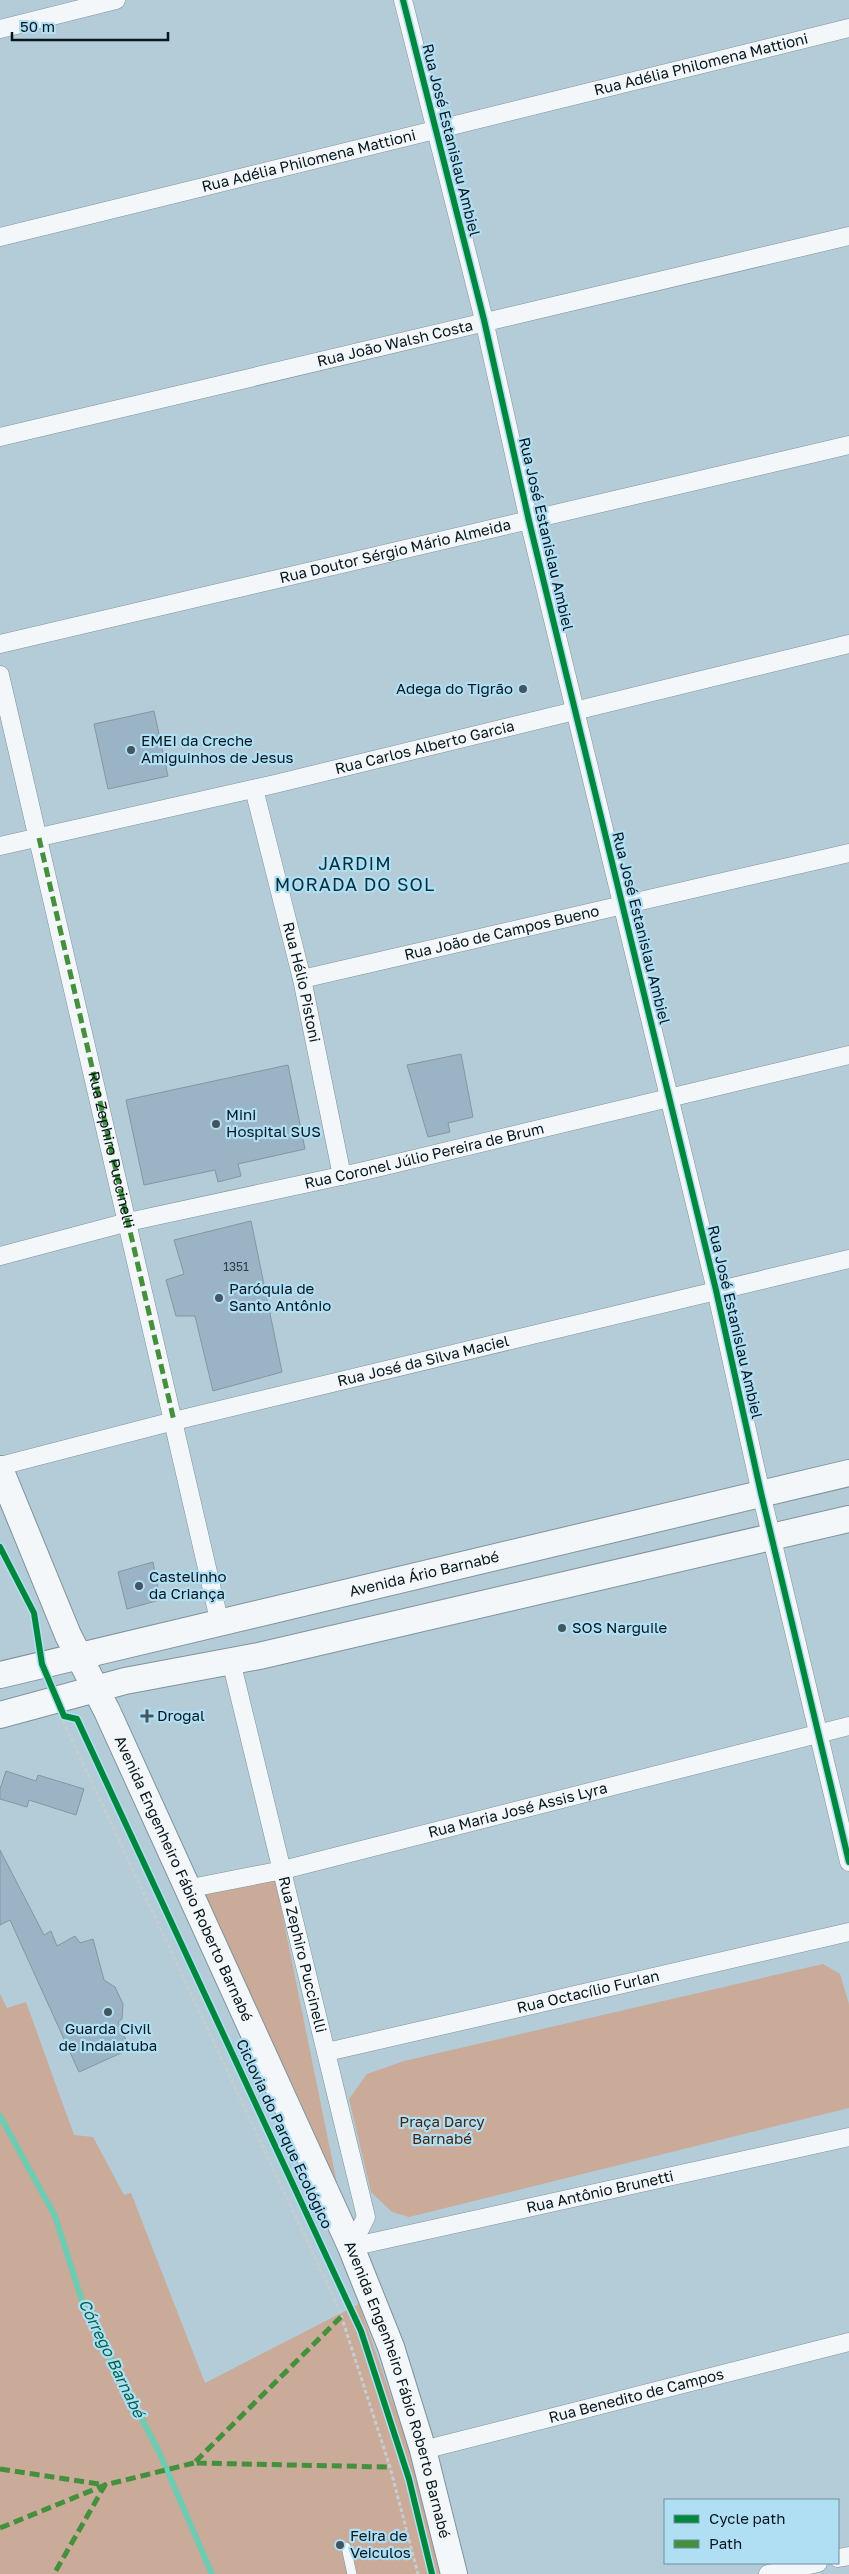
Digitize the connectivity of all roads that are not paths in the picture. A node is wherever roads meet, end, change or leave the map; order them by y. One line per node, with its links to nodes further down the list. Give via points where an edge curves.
1 (116, 0): 4 (street)
2 (403, 0): 5 (street, Rua José Estanislau Ambiel)
3 (849, 28): 5 (street, Rua Adélia Philomena Mattioni)
4 (0, 29)
5 (434, 128): 7 (street, Rua Adélia Philomena Mattioni); 8 (street, Rua José Estanislau Ambiel)
6 (849, 236): 8 (street, Rua João Walsh Costa)
7 (0, 237)
8 (484, 320): 9 (street, Rua João Walsh Costa); 11 (street, Rua José Estanislau Ambiel)
9 (0, 437)
10 (849, 445): 11 (street, Rua Doutor Sérgio Mário Almeida)
11 (529, 521): 12 (street, Rua Doutor Sérgio Mário Almeida); 15 (street, Rua José Estanislau Ambiel)
12 (0, 644)
13 (849, 644): 15 (street, Rua Carlos Alberto Garcia)
14 (0, 675): 17 (street, Rua Zephiro Puccinelli)
15 (575, 712): 16 (street, Rua Carlos Alberto Garcia); 20 (street, Rua José Estanislau Ambiel)
16 (254, 789): 17 (street, Rua Carlos Alberto Garcia); 21 (street, Rua Hélio Pistoni)
17 (39, 838): 18 (street, Rua Carlos Alberto Garcia); 25 (street, Rua Zephiro Puccinelli)
18 (0, 846)
19 (849, 852): 20 (street, Rua João de Campos Bueno)
20 (622, 904): 21 (street, Rua João de Campos Bueno); 23 (street, Rua José Estanislau Ambiel)
21 (302, 979): 24 (street, Rua Hélio Pistoni)
22 (849, 1055): 23 (street, Rua Coronel Júlio Pereira de Brum)
23 (669, 1098): 24 (street, Rua Coronel Júlio Pereira de Brum); 28 (street, Rua José Estanislau Ambiel)
24 (342, 1176): 25 (street, Rua Coronel Júlio Pereira de Brum)
25 (128, 1222): 26 (street, Rua Coronel Júlio Pereira de Brum); 29 (street, Rua Zephiro Puccinelli)
26 (0, 1256)
27 (849, 1259): 28 (street, Rua José da Silva Maciel)
28 (716, 1290): 29 (street, Rua José da Silva Maciel); 32 (street, Rua José Estanislau Ambiel)
29 (174, 1421): 30 (street, Rua José da Silva Maciel); 35 (street, Rua Zephiro Puccinelli)
30 (0, 1468): 36 (main road, Avenida Engenheiro Fábio Roberto Barnabé)
31 (849, 1473): 32 (main road, Avenida Ário Barnabé)
32 (761, 1492): 34 (street, Rua José Estanislau Ambiel); 35 (main road, Avenida Ário Barnabé)
33 (849, 1519): 34 (main road)
34 (772, 1536): 37 (main road); 42 (street, Rua José Estanislau Ambiel)
35 (220, 1624): 36 (main road, Avenida Ário Barnabé)
36 (79, 1657): 38 (main road, Avenida Ário Barnabé); 39 (main road, Avenida Engenheiro Fábio Roberto Barnabé)
37 (231, 1661): 39 (main road); 44 (street, Rua Zephiro Puccinelli)
38 (0, 1675)
39 (96, 1688): 40 (main road); 45 (main road, Avenida Engenheiro Fábio Roberto Barnabé)
40 (0, 1715)
41 (849, 1726): 42 (street, Rua Maria José Assis Lyra)
42 (819, 1733): 43 (street, Rua José Estanislau Ambiel); 44 (street, Rua Maria José Assis Lyra)
43 (849, 1862)
44 (283, 1870): 45 (street, Rua Maria José Assis Lyra); 47 (street, Rua Zephiro Puccinelli)
45 (186, 1889): 49 (main road, Avenida Engenheiro Fábio Roberto Barnabé)
46 (849, 1932): 47 (street, Rua Octacílio Furlan)
47 (327, 2052): 49 (street, Rua Zephiro Puccinelli, via 366,2217)
48 (849, 2137): 49 (street, Rua Antônio Brunetti)
49 (351, 2246): 51 (main road, Avenida Engenheiro Fábio Roberto Barnabé, via 391,2347)
50 (849, 2342): 51 (street, Rua Benedito de Campos)
51 (424, 2450): 55 (main road, Avenida Engenheiro Fábio Roberto Barnabé)
52 (346, 2547): 54 (lane)
53 (813, 2564): 56 (street)
54 (352, 2574)
55 (454, 2574)
56 (768, 2574)

